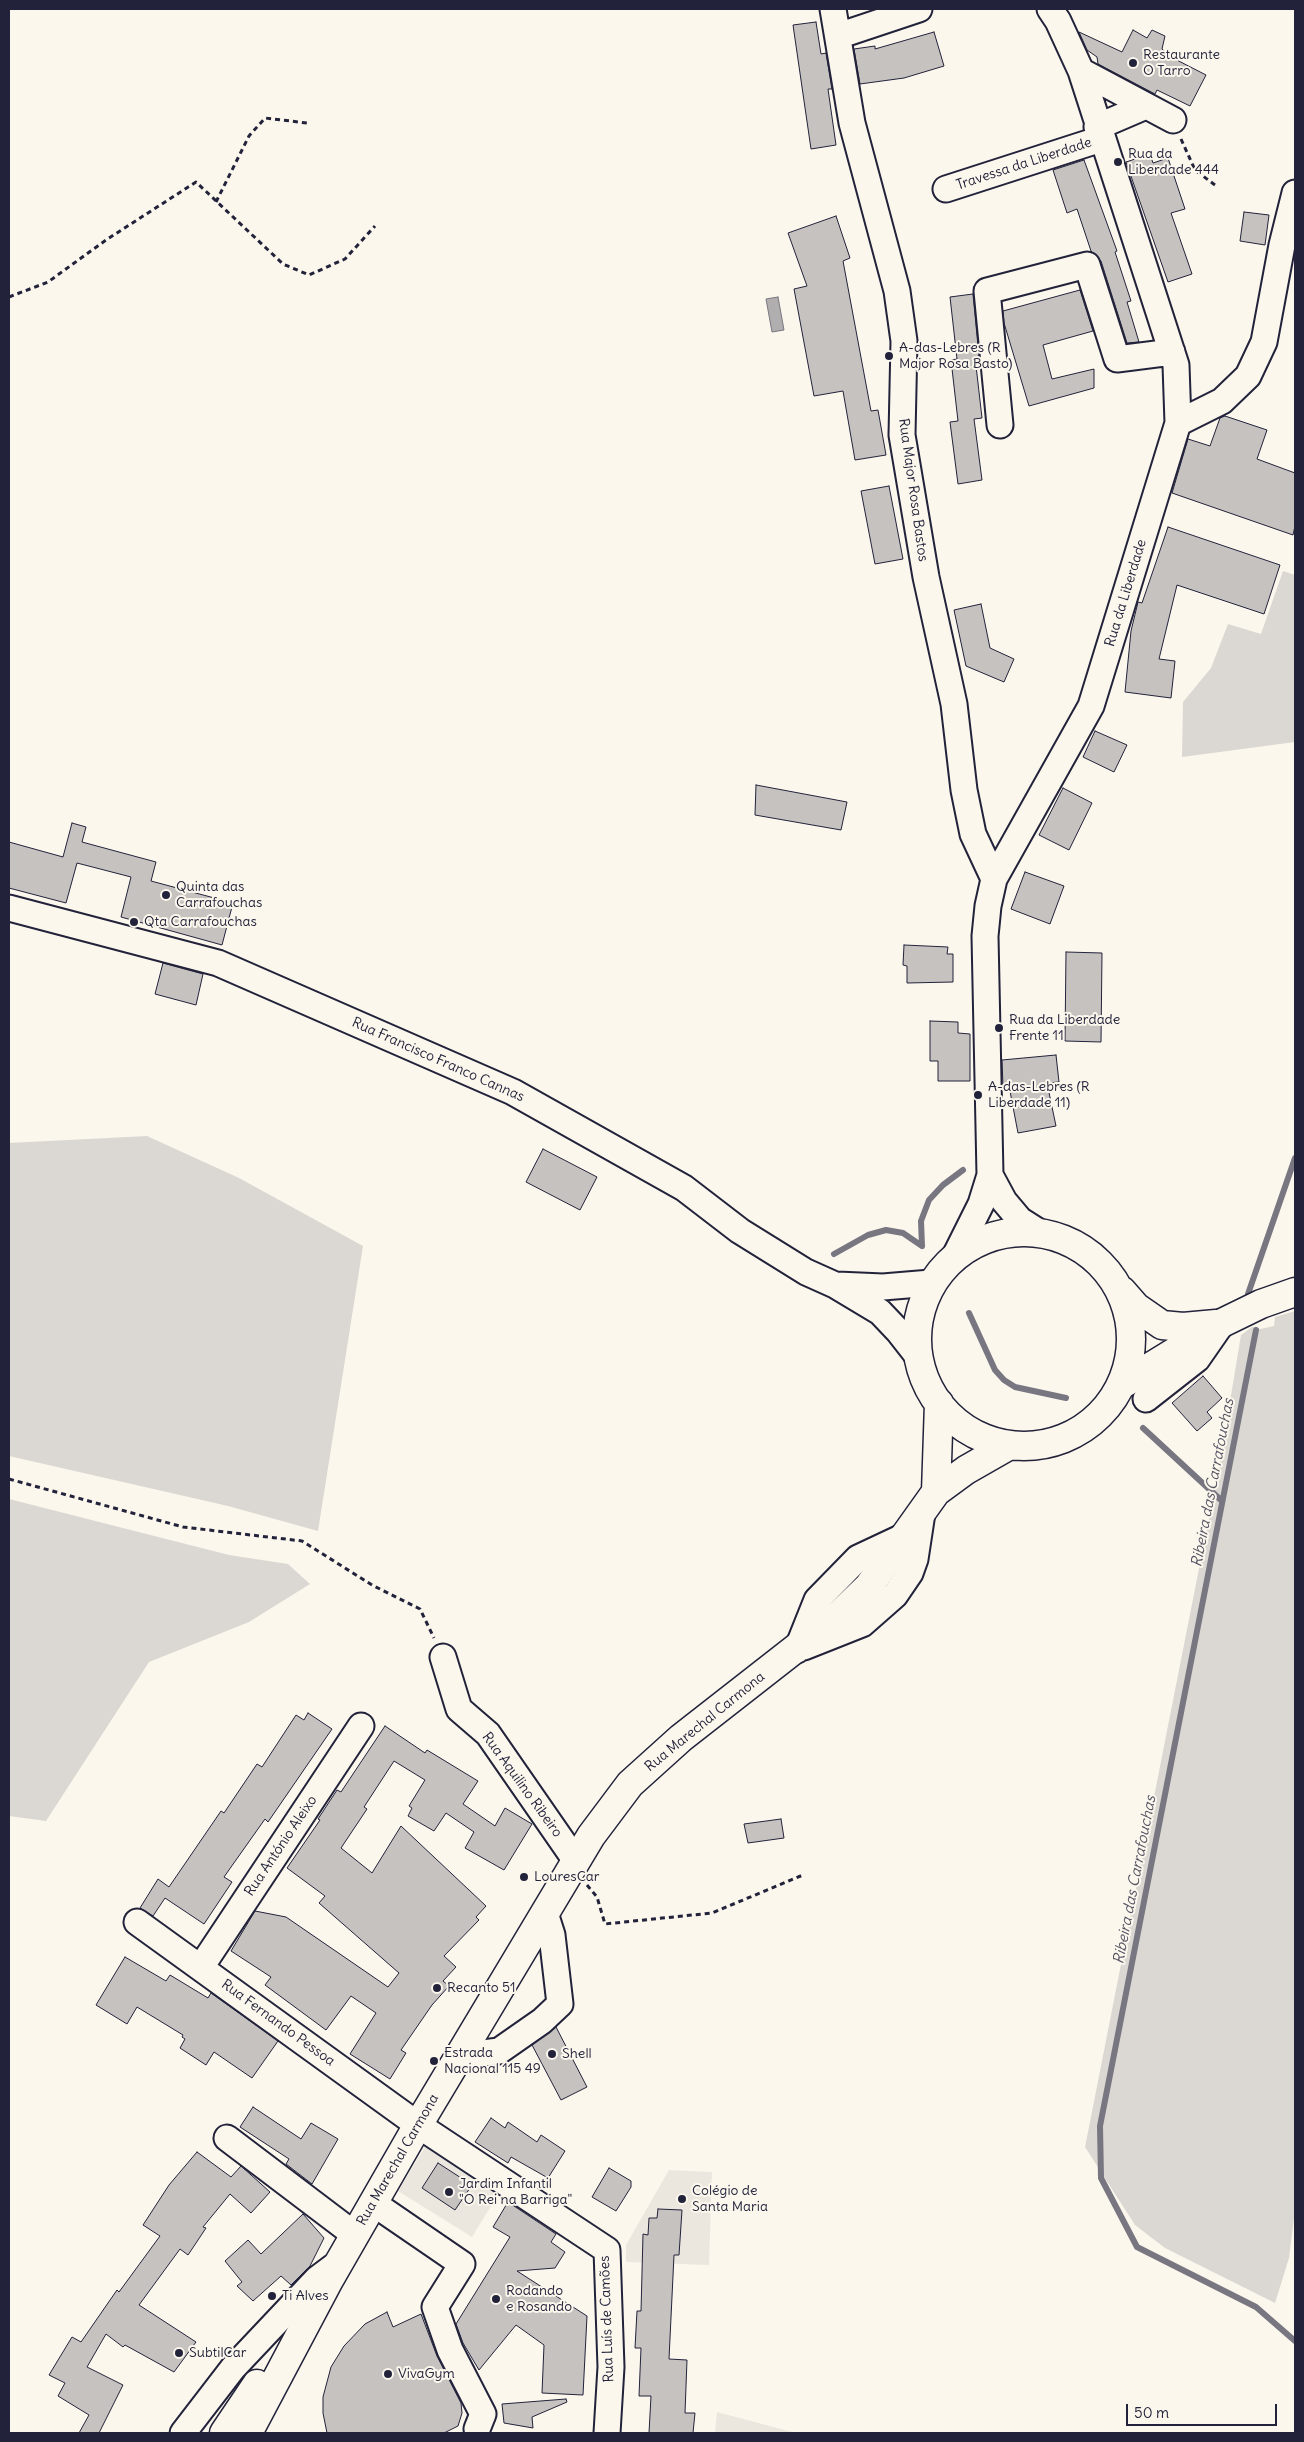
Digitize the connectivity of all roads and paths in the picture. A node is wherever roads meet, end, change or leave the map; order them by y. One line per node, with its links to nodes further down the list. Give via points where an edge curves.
1 (833, 9): 4 (street, Rua Major Rosa Bastos)
2 (919, 9): 4 (street)
3 (1050, 9): 5 (street, Rua da Liberdade)
4 (838, 36): 19 (street, Rua Major Rosa Bastos, via 852,122 897,291 904,341 902,436 926,577 954,704 964,790 973,834)
5 (1081, 72): 6 (street); 9 (street, Rua da Liberdade)
6 (1146, 106): 7 (street); 9 (street, Travessa da Liberdade)
7 (1173, 120): 10 (path, via 1194,170)
8 (307, 123): 13 (path, via 265,118 249,136)
9 (1099, 133): 11 (street, Travessa da Liberdade); 16 (street, Rua da Liberdade)
10 (1215, 185)
11 (946, 189)
12 (1295, 193): 17 (street, via 1264,342 1248,376 1222,401)
13 (216, 202): 14 (path, via 283,264 309,275 345,259); 15 (path, via 196,182 48,282)
14 (375, 226)
15 (9, 297)
16 (1172, 352): 17 (street, Rua da Liberdade, via 1176,365); 18 (street, via 1116,359 1087,265 988,291)
17 (1178, 423): 19 (street, Rua da Liberdade, via 1091,706)
18 (1000, 425)
19 (994, 879): 21 (street, Rua da Liberdade, via 985,936)
20 (9, 908): 26 (street, Rua Francisco Franco Cannas, via 218,963 513,1092 684,1188 740,1232)
21 (990, 1175): 22 (street, Rua da Liberdade, via 1015,1214); 23 (street, Rua da Liberdade, via 981,1204)
22 (1042, 1234): 23 (main road, via 1024,1231 987,1237); 25 (main road, via 1060,1238 1092,1256)
23 (955, 1256): 24 (main road)
24 (931, 1283): 26 (street, Rua Francisco Franco Cannas, via 882,1287); 29 (main road, via 918,1318)
25 (1116, 1284): 28 (main road, via 1136,1307 1162,1325); 30 (main road, via 1129,1318 1131,1353)
26 (834, 1285): 29 (street, Rua Francisco Franco Cannas, via 880,1312)
27 (1295, 1292): 28 (main road)
28 (1222, 1324): 30 (main road); 31 (street, via 1197,1359)
29 (917, 1355): 32 (main road, via 928,1387)
30 (1121, 1385): 33 (main road, via 1102,1414 1074,1434 1042,1445)
31 (1146, 1399)
32 (939, 1403): 33 (main road, via 948,1415 977,1435); 35 (main road)
33 (1008, 1446): 35 (main road, Rua Marechal Carmona, via 966,1470)
34 (9, 1479): 36 (path, via 183,1527 302,1541 372,1585 420,1609)
35 (921, 1513): 38 (main road, Rua Marechal Carmona, via 869,1586 841,1613 654,1759 630,1784)
36 (443, 1657): 38 (street, Rua Aquilino Ribeiro, via 459,1709 488,1734)
37 (361, 1726): 42 (street, Rua António Aleixo)
38 (574, 1864): 39 (path, via 597,1897 605,1924 712,1913); 40 (main road, Rua Marechal Carmona)
39 (803, 1875)
40 (544, 1913): 43 (main road, Rua Marechal Carmona); 43 (street, via 552,1935 560,2004 499,2051)
41 (137, 1922): 42 (street, Rua Fernando Pessoa)
42 (201, 1967): 44 (street, Rua Fernando Pessoa)
43 (459, 2056): 44 (main road, Rua Marechal Carmona)
44 (418, 2125): 46 (main road, Rua Marechal Carmona); 54 (street, Rua Luís de Camões, via 607,2250 611,2367)
45 (226, 2138): 47 (street)
46 (372, 2204): 47 (main road, Rua Marechal Carmona); 50 (street, via 462,2264 435,2307 450,2350 483,2414)
47 (355, 2235): 48 (main road, Rua Marechal Carmona)
48 (334, 2271): 51 (street, Rua Marechal Carmona, via 318,2279 233,2368); 52 (main road, Rua Marechal Carmona); 53 (main road, Rua Marechal Carmona)
49 (418, 2300): 50 (street)
50 (474, 2431)
51 (183, 2433)
52 (224, 2433)
53 (248, 2433)
54 (607, 2433)

